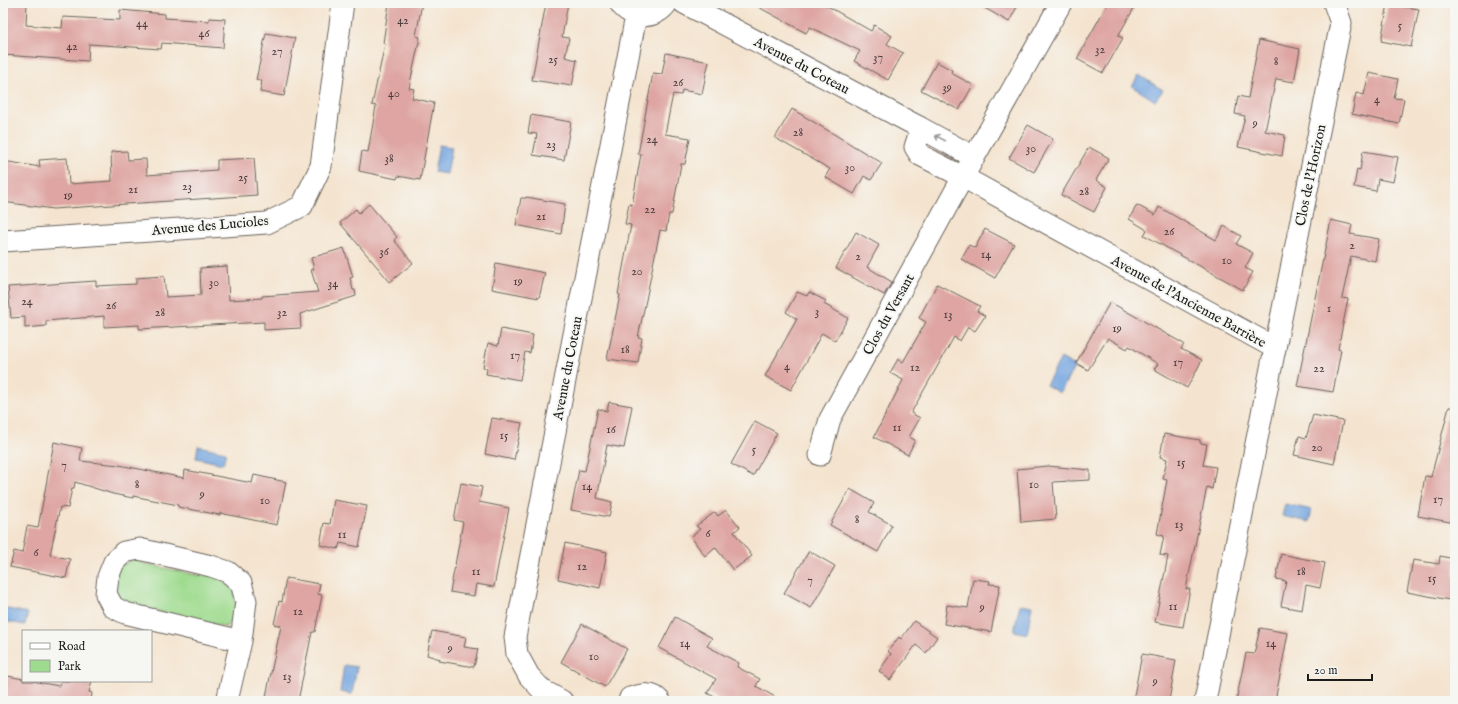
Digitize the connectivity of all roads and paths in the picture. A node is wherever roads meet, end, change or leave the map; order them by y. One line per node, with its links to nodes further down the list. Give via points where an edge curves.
1 (343, 3): 11 (street, Avenue des Lucioles, via 321,166 302,206 267,223)
2 (620, 3): 7 (street, via 624,9)
3 (667, 3): 7 (street, via 651,16)
4 (684, 3): 8 (street, Avenue du Coteau)
5 (1061, 3): 9 (street)
6 (1334, 3): 12 (street, Clos de l'Horizon, via 1341,23)
7 (636, 16): 16 (street, Avenue du Coteau, via 515,637 517,654 529,676 542,690)
8 (919, 127): 9 (street, Avenue du Coteau, one-way to 8); 10 (street, via 915,147 920,155)
9 (974, 157): 10 (street)
10 (963, 177): 12 (street, Avenue de l'Ancienne Barrière); 13 (street, Clos du Versant, via 830,419)
11 (3, 241)
12 (1275, 348): 19 (street, Avenue de l'Ancienne Barrière)
13 (820, 455)
14 (241, 641): 14 (street, via 246,601 241,583 228,572 139,549 124,552 114,562 108,577 106,594 113,607 125,613); 15 (street)
15 (227, 701)
16 (562, 701)
17 (629, 701): 18 (street, via 630,698 646,693)
18 (660, 701)
19 (1205, 701)

